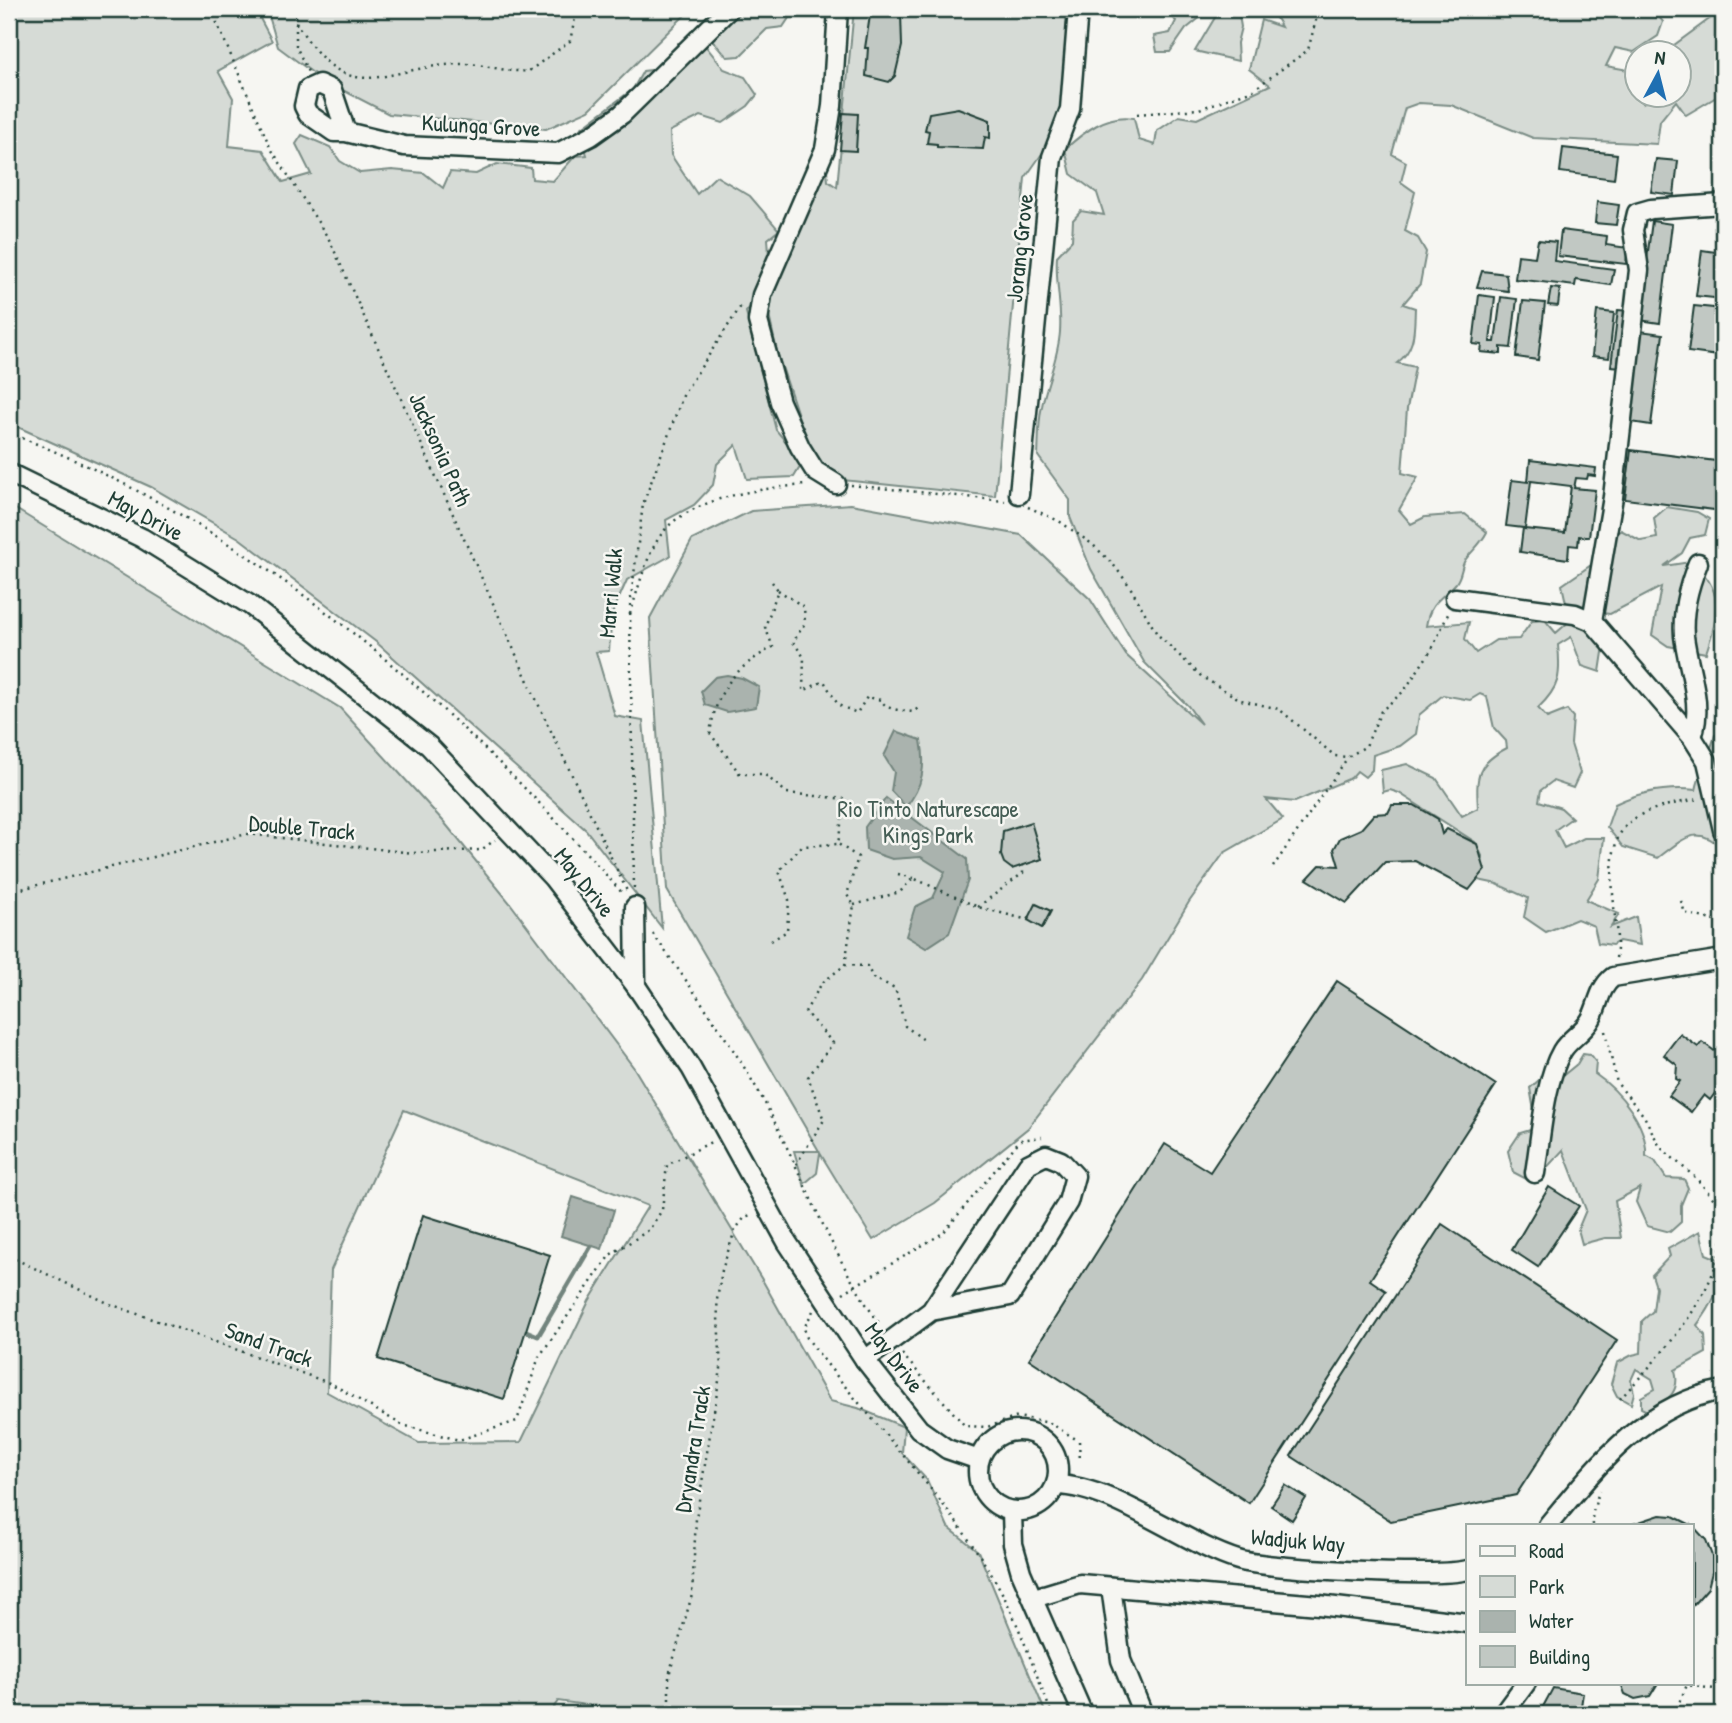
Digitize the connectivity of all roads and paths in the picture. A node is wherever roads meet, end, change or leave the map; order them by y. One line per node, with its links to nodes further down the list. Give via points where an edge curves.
1 (211, 9): 39 (path, Jacksonia Path, via 270,147 330,241)
2 (296, 9): 8 (path)
3 (577, 9): 8 (path, via 570,41 529,71 462,64 383,79 359,78 332,68 313,50)
4 (729, 9): 11 (street, Kulunga Grove, via 622,114 558,153 404,146)
5 (838, 9): 15 (street, via 825,149 762,295 758,321 780,402 800,447 815,471)
6 (1078, 9): 16 (street, Jorang Grove, via 1070,109 1052,158)
7 (1319, 9): 10 (path, via 1308,50 1254,90 1199,109)
8 (296, 22): 9 (path, via 296,46)
9 (313, 85): 11 (street, via 326,86 336,95); 11 (street, Kulunga Grove, via 305,95 308,114 324,128)
10 (1137, 114)
11 (346, 132)
12 (1723, 204): 22 (street, via 1637,213 1633,230 1638,247 1637,284 1613,497)
13 (747, 298): 21 (path, Marri Walk, via 684,393 643,504)
14 (9, 473): 28 (street, May Drive, via 142,538 250,605 429,746)
15 (836, 484): 16 (path); 21 (path, via 745,494 705,506 672,523 652,552)
16 (1014, 499): 25 (path, via 1092,544 1129,585 1157,634 1202,677 1241,700 1279,709 1335,756)
17 (1698, 563): 24 (street, via 1689,585 1684,633 1698,710)
18 (772, 582): 19 (path)
19 (778, 590): 23 (path, via 804,607 805,623 793,642 804,657 803,691 824,681 838,705 857,713 867,697 903,711 913,712); 29 (path, via 765,627 773,646 731,676 713,710 710,733 740,774 764,774 787,793 845,799)
20 (1455, 598): 22 (street, via 1575,614); 25 (path, via 1425,660 1404,691 1381,711 1366,746)
21 (629, 614): 39 (path, Marri Walk)
22 (1592, 621): 24 (street)
23 (921, 706)
24 (1692, 737): 26 (street, via 1707,761)
25 (1348, 757): 33 (path)
26 (1713, 796): 27 (street); 46 (path, via 1639,814 1620,830 1613,856 1619,941)
27 (1723, 830)
28 (508, 831): 36 (path, Double Track, via 481,850 413,853 247,834); 47 (street, May Drive, via 553,878)
29 (838, 844): 30 (path, via 858,857); 43 (path, via 802,846 779,871 789,900 787,931)
30 (856, 864): 31 (path); 38 (path, via 847,895)
31 (863, 865)
32 (1023, 866): 40 (path, via 1023,873)
33 (1273, 867)
34 (898, 874): 35 (path)
35 (913, 878): 38 (path, via 900,892); 40 (path)
36 (9, 892)
37 (1681, 901): 42 (path, via 1685,912)
38 (854, 905): 45 (path)
39 (635, 907): 47 (street)
40 (978, 907): 41 (path)
41 (1028, 920)
42 (1723, 923)
43 (771, 941)
44 (1723, 959): 46 (street)
45 (845, 965): 49 (path, via 867,966 873,978 895,988 905,1026); 52 (path, via 822,983 805,1012 833,1044 808,1077 824,1120)
46 (1613, 977): 48 (street, via 1603,985)
47 (636, 986): 50 (street, May Drive, via 691,1068)
48 (1600, 996): 53 (street, via 1587,1025 1562,1050 1548,1091); 55 (path, via 1617,1083 1644,1116 1660,1147 1698,1179 1719,1205)
49 (924, 1040)
50 (727, 1134): 54 (street, May Drive); 57 (path, Sand Track, via 667,1165 662,1210 649,1230 610,1255 539,1357 517,1421 459,1440 402,1425 332,1384 110,1304)
51 (1047, 1137): 58 (path, via 1020,1140 943,1233)
52 (795, 1166)
53 (1535, 1173)
54 (769, 1209): 59 (street, May Drive); 80 (path, Dryandra Track, via 745,1217 735,1230 722,1270 718,1300 721,1369 696,1518 692,1595 669,1675)
55 (1723, 1227)
56 (1723, 1233): 64 (path, via 1721,1254 1682,1332)
57 (9, 1256)
58 (853, 1287): 59 (path); 61 (path)
59 (825, 1303): 62 (street, May Drive); 81 (path, via 806,1319 807,1338 950,1513 997,1584)
60 (931, 1311): 60 (street, via 1028,1164 1046,1155 1061,1161 1075,1177 1068,1202 1010,1296); 61 (street)
61 (891, 1341): 62 (street); 66 (path, via 965,1426 987,1427 1018,1417 1050,1423 1079,1441)
62 (865, 1360): 65 (street, May Drive, via 919,1429 947,1448)
63 (1723, 1390): 69 (street, via 1652,1418 1611,1450)
64 (1620, 1399)
65 (979, 1460): 67 (street, via 995,1437 1023,1431 1037,1435 1049,1444 1059,1471); 70 (street, via 981,1488 988,1499)
66 (1080, 1462)
67 (1056, 1485): 70 (street, via 1039,1506); 74 (street, Wadjuk Way, via 1089,1490 1238,1560 1433,1573)
68 (1599, 1492): 73 (path)
69 (1566, 1503): 71 (street); 72 (street)
70 (1012, 1512): 76 (street, via 1013,1544)
71 (1549, 1524)
72 (1563, 1524)
73 (1593, 1524)
74 (1466, 1570)
75 (1111, 1587): 76 (street, via 1080,1584); 77 (street); 83 (street, via 1121,1660)
76 (1034, 1598): 82 (street)
77 (1466, 1623)
78 (1525, 1684): 84 (street)
79 (1723, 1686): 85 (path, via 1687,1685)
80 (669, 1714)
81 (1052, 1714)
82 (1083, 1714)
83 (1143, 1714)
84 (1503, 1714)
85 (1674, 1714)

